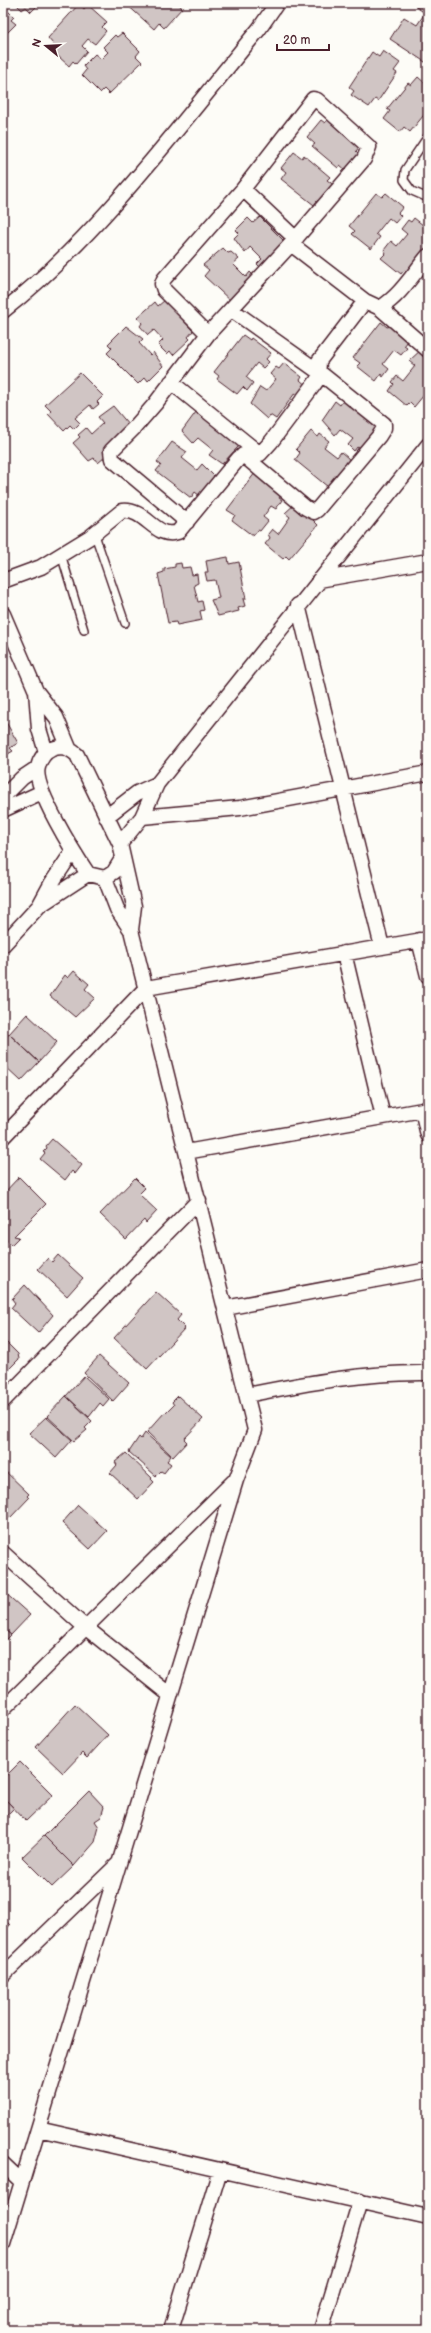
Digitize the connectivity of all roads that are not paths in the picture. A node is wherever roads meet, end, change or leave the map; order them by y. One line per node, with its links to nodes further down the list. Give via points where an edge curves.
1 (277, 3): 10 (street, via 259,29 111,207 36,286)
2 (428, 136): 4 (lane, via 404,170 404,180 412,191)
3 (243, 189): 5 (street); 5 (street, via 313,99 366,142 369,151 364,158); 11 (street, via 162,284 164,290)
4 (428, 198)
5 (293, 242): 7 (street); 9 (street)
6 (428, 256): 8 (street, via 398,294)
7 (365, 301): 8 (street); 13 (street, via 319,361)
8 (380, 308): 12 (street)
9 (232, 310): 11 (street); 13 (street)
10 (3, 311)
11 (208, 334): 14 (street)
12 (428, 350)
13 (319, 372): 16 (street, via 313,386); 17 (street, via 382,420 384,428 317,510 314,512 306,508)
14 (171, 382): 16 (street); 18 (street, via 110,454 112,459)
15 (428, 445): 22 (street)
16 (260, 454): 17 (street)
17 (243, 455): 18 (street)
18 (187, 522): 19 (street, via 178,532 166,534 159,531 141,514 128,510 116,514)
19 (94, 532): 20 (street); 26 (lane)
20 (61, 554): 23 (street, via 41,567); 27 (lane)
21 (428, 561): 22 (street)
22 (319, 580): 24 (street)
23 (3, 581)
24 (298, 606): 33 (street); 34 (street)
25 (3, 614): 28 (street)
26 (125, 623)
27 (84, 630)
28 (36, 691): 29 (street, via 56,717); 30 (street, via 39,729)
29 (69, 748): 30 (street, via 58,747); 38 (street, via 83,764)
30 (46, 752): 31 (street)
31 (37, 768): 35 (street); 36 (street, via 22,778)
32 (428, 773): 34 (street)
33 (157, 784): 38 (street, via 137,793); 39 (street)
34 (343, 788): 39 (street, via 240,808); 49 (street)
35 (42, 792): 37 (street); 41 (street)
36 (3, 797)
37 (3, 810)
38 (106, 817): 40 (street)
39 (142, 817): 40 (street)
40 (120, 844): 42 (street)
41 (73, 850): 43 (street); 45 (street)
42 (122, 859): 44 (street, via 114,872); 46 (street, via 134,906)
43 (88, 874): 44 (street); 45 (street)
44 (105, 878): 46 (street, via 117,909)
45 (39, 906): 48 (street)
46 (132, 930): 52 (street)
47 (424, 939): 49 (street); 51 (street)
48 (3, 945)
49 (382, 947): 50 (street)
50 (344, 953): 52 (street); 54 (street)
51 (428, 976)
52 (146, 988): 56 (street); 57 (street)
53 (425, 1110): 54 (street); 55 (street)
54 (383, 1117): 57 (street)
55 (428, 1136)
56 (3, 1137)
57 (186, 1152): 58 (street)
58 (198, 1200): 60 (street); 63 (street)
59 (428, 1270): 60 (street)
60 (225, 1308): 62 (street)
61 (428, 1373): 62 (street, via 374,1374 327,1379)
62 (246, 1395): 64 (street, via 255,1430)
63 (3, 1401)
64 (236, 1480): 66 (street); 67 (street)
65 (3, 1553): 66 (street)
66 (85, 1627): 67 (street); 68 (street)
67 (170, 1695): 69 (street)
68 (3, 1709)
69 (119, 1864): 70 (street); 71 (street)
70 (3, 1975)
71 (38, 2129): 73 (street); 74 (street)
72 (3, 2164): 74 (street)
73 (220, 2170): 75 (street); 79 (street)
74 (22, 2182): 77 (street)
75 (360, 2201): 76 (street); 80 (street)
76 (428, 2217)
77 (5, 2232): 78 (street)
78 (3, 2244)
79 (171, 2330)
80 (321, 2330)

